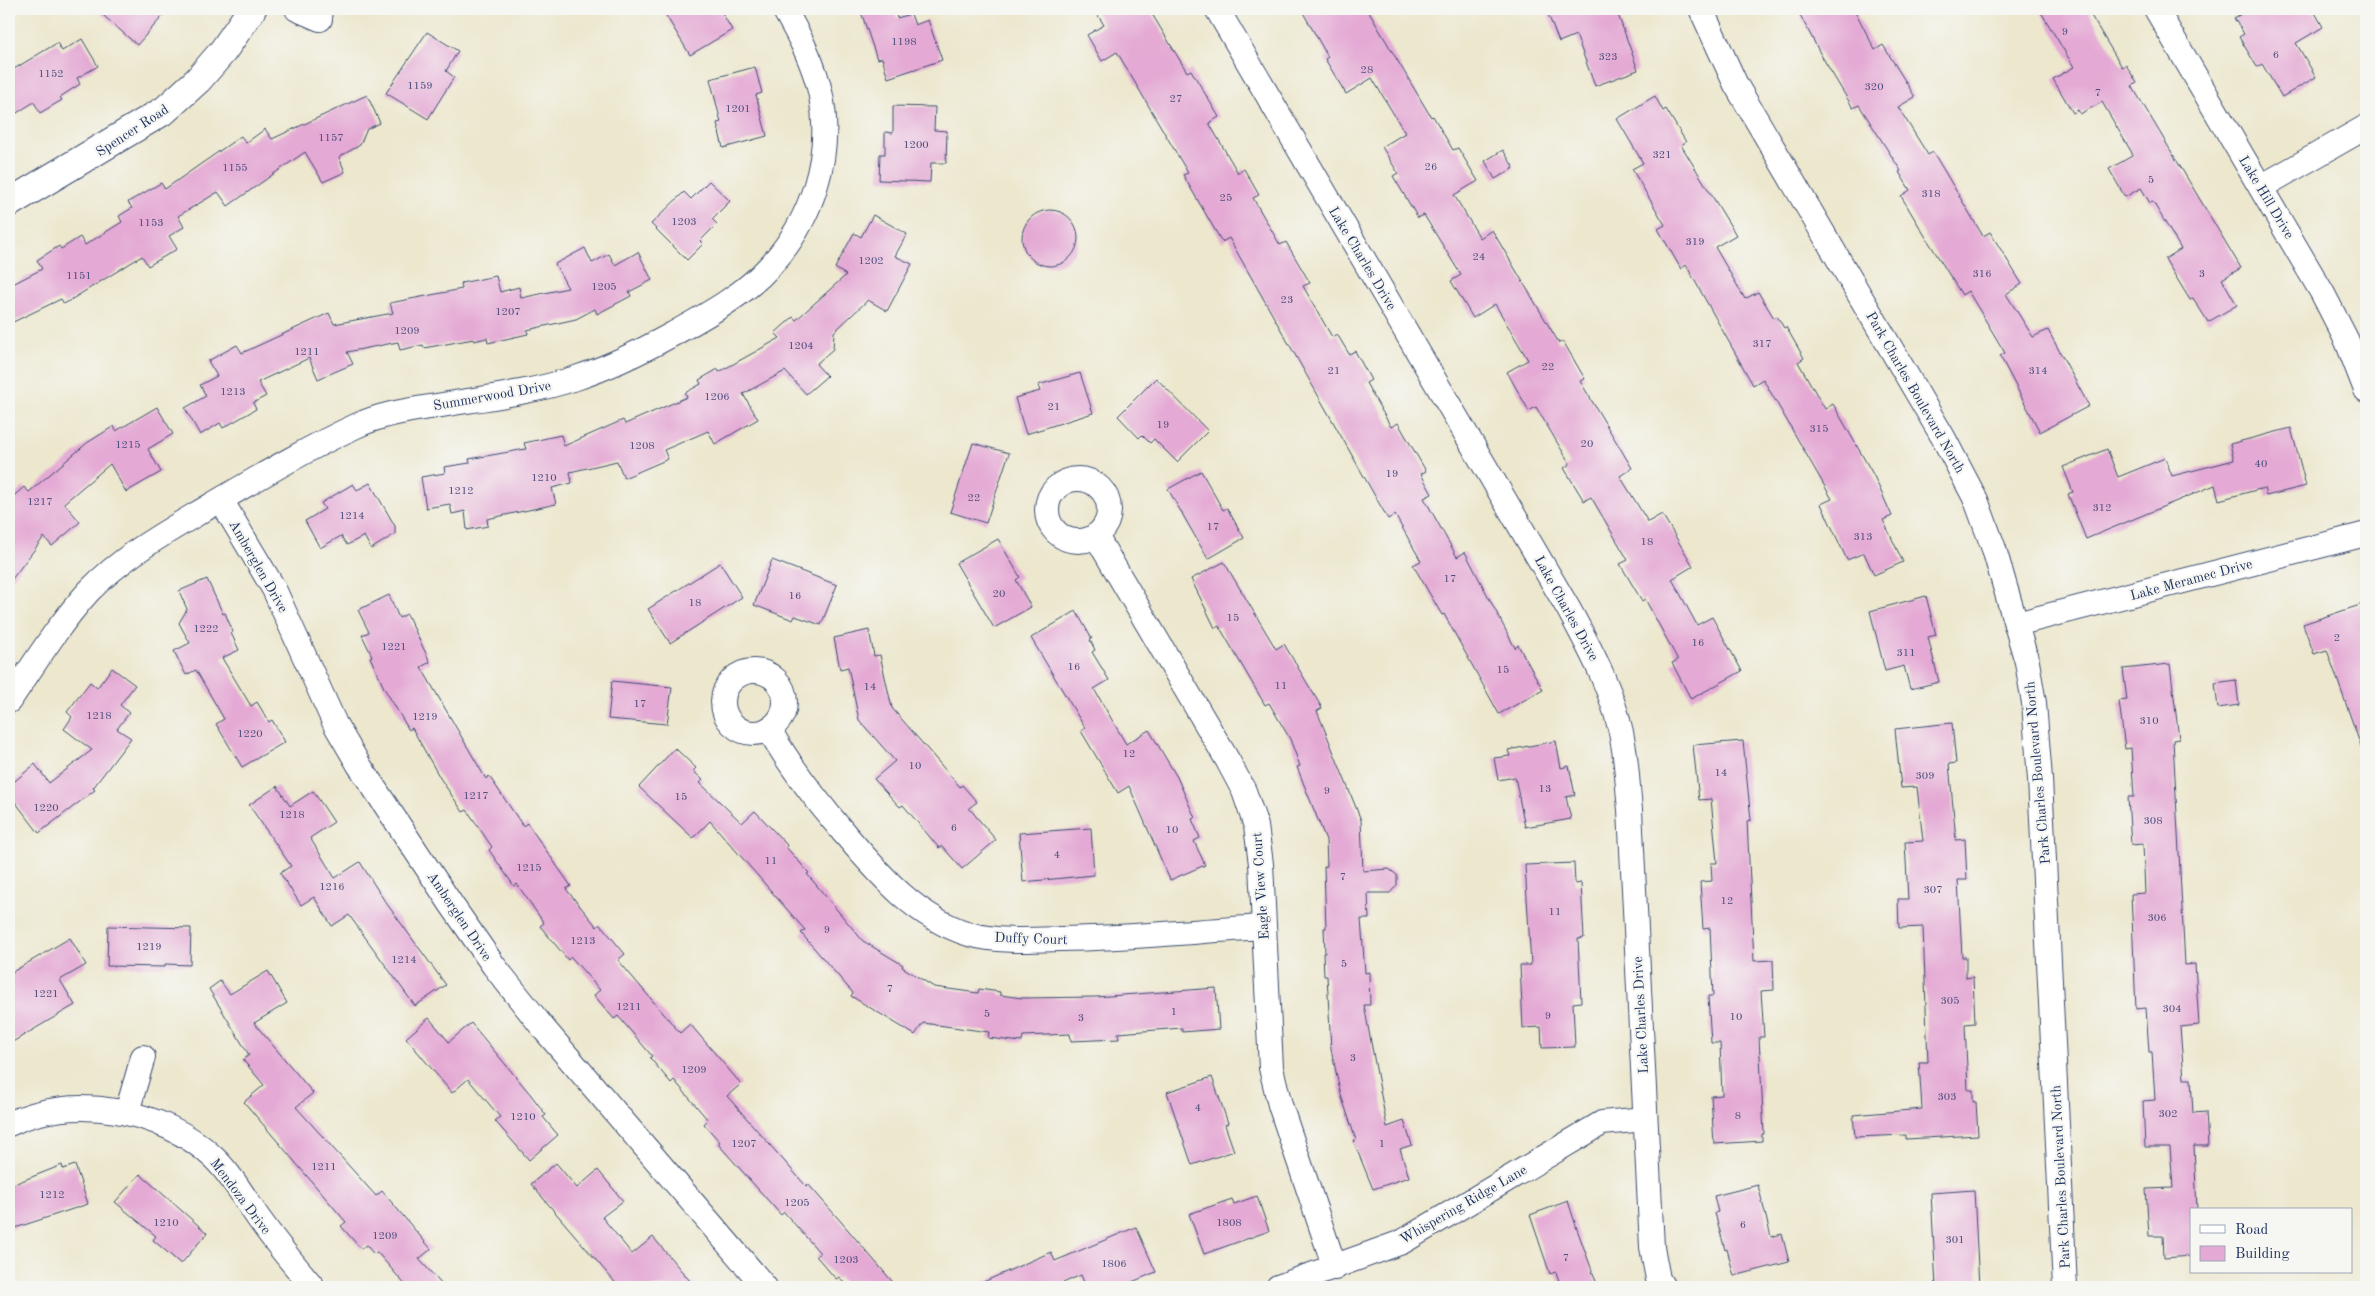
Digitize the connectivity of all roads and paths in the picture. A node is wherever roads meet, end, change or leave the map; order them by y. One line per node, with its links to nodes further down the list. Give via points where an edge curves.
1 (252, 9): 10 (main road, Spencer Road, via 223,51 198,80 165,110)
2 (297, 9): 7 (street)
3 (784, 9): 12 (street, Summerwood Drive, via 812,66 821,96 824,134 820,171 807,211 790,243 736,296 631,357 576,378 528,392 404,411 360,424 316,445)
4 (1217, 9): 21 (street, Lake Charles Drive, via 1596,658 1624,748)
5 (1701, 9): 15 (street, Park Charles Boulevard North, via 1736,85 1943,436 1976,500)
6 (2156, 9): 9 (street, Lake Hill Drive)
7 (320, 19)
8 (2366, 127): 9 (street)
9 (2261, 187): 11 (street, Lake Hill Drive, via 2343,333)
10 (9, 203)
11 (2366, 390)
12 (221, 500): 16 (street, Summerwood Drive, via 125,559 91,589 56,629); 25 (street, Amberglen Drive, via 274,588 335,724 456,912 503,979 544,1029)
13 (2366, 534): 15 (street, Lake Meramec Drive)
14 (1096, 536): 18 (street, Eagle View Court, via 1244,791 1256,826)
15 (2016, 624): 28 (street, Park Charles Boulevard North, via 2034,703 2040,779)
16 (9, 701)
17 (769, 730): 18 (street, Duffy Court, via 788,763 877,872 905,900 935,920 970,934 1014,940 1070,939)
18 (1264, 927): 23 (street, Eagle View Court, via 1271,1068 1280,1105)
19 (143, 1058): 20 (street)
20 (127, 1112): 22 (street, Mendoza Drive, via 90,1108 54,1110); 24 (street, Mendoza Drive, via 187,1138 214,1158)
21 (1645, 1119): 23 (street, Whispering Ridge Lane, via 1602,1123 1402,1242); 27 (street, Lake Charles Drive, via 1652,1247 1658,1279)
22 (9, 1124)
23 (1335, 1268): 26 (street, Whispering Ridge Lane)
24 (313, 1287)
25 (765, 1287)
26 (1278, 1287)
27 (1663, 1287)
28 (2065, 1287)

